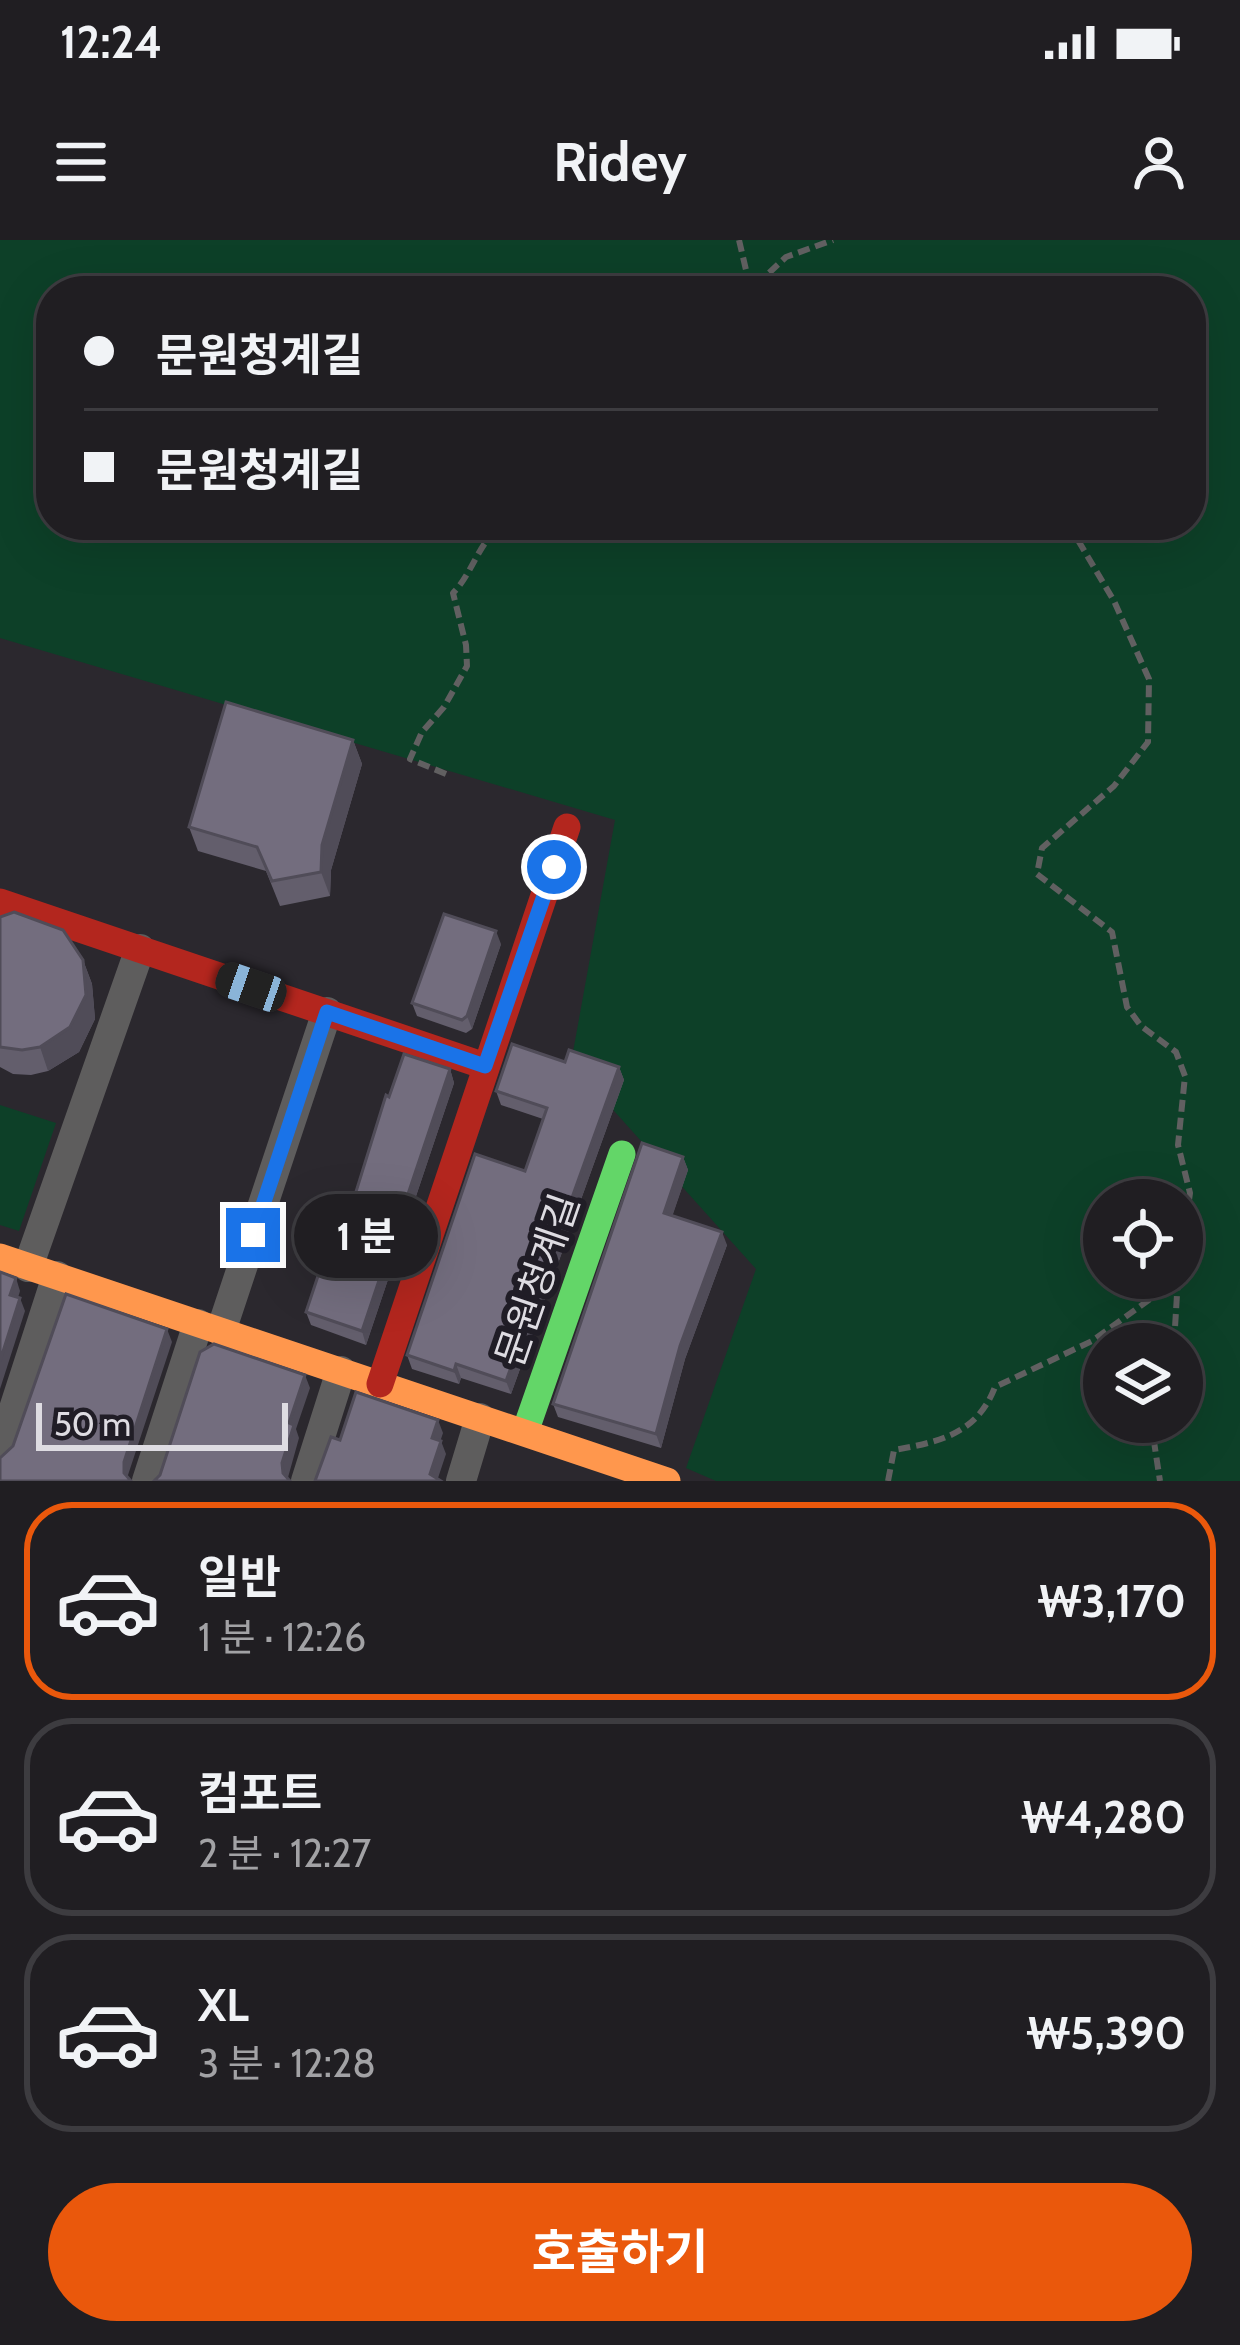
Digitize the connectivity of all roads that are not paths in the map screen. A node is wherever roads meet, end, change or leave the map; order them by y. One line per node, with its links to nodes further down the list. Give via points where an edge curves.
1 (568, 827): 5 (street)
2 (0, 902): 3 (street)
3 (140, 949): 4 (street); 7 (street)
4 (327, 1012): 5 (street); 8 (street)
5 (485, 1066): 10 (street)
6 (622, 1154): 12 (street, 문원청계길)
7 (28, 1266): 8 (street, 문원청계길); 13 (street)
8 (210, 1327): 9 (street, 문원청계길); 14 (street)
9 (341, 1371): 10 (street, 문원청계길); 15 (street)
10 (380, 1384): 11 (street, 문원청계길)
11 (480, 1418): 12 (street, 문원청계길); 16 (street)
12 (525, 1432): 17 (street, 문원청계길)
13 (0, 1452)
14 (147, 1481)
15 (306, 1481)
16 (461, 1481)
17 (667, 1481)

